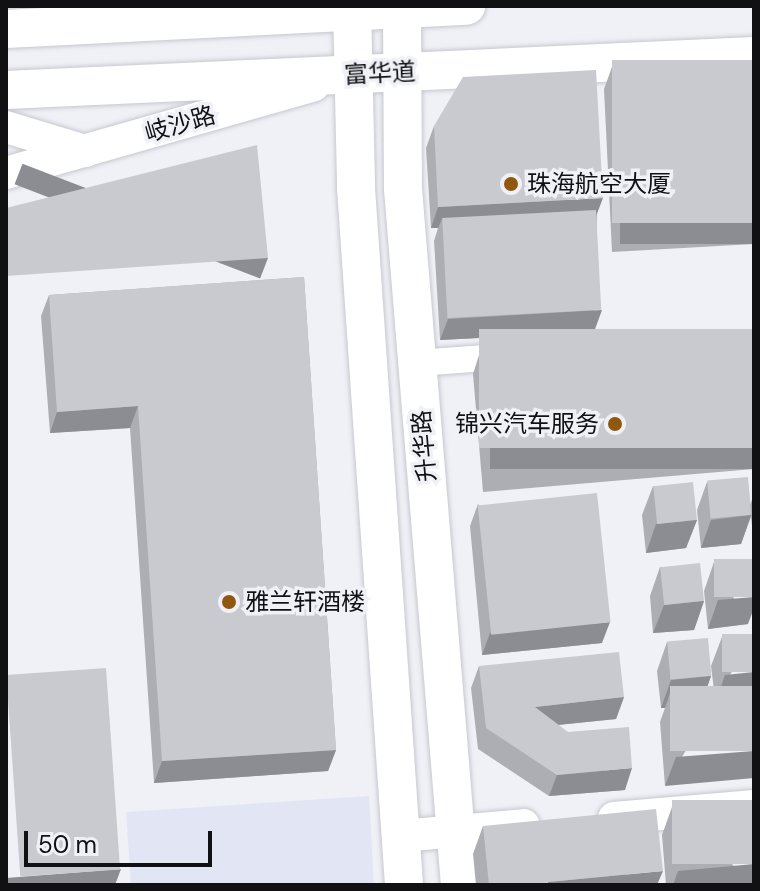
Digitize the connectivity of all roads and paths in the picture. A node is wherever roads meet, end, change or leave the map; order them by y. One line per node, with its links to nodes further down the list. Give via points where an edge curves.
1 (466, 6): 2 (main road)
2 (402, 7): 3 (main road); 6 (main road, 升华路)
3 (352, 8): 4 (main road); 7 (main road, 升华路)
4 (6, 29)
5 (754, 56): 6 (main road, 富华道)
6 (403, 71): 7 (main road, 富华道); 13 (main road, 升华路, via 403,189)
7 (353, 74): 8 (main road, 富华道); 10 (street, 岐沙路); 16 (main road, 升华路, via 356,188)
8 (6, 90)
9 (6, 127): 10 (street)
10 (85, 151): 11 (street, 岐沙路)
11 (6, 173)
12 (540, 354): 13 (street)
13 (417, 363): 15 (main road, 升华路)
14 (754, 806): 15 (street)
15 (455, 831): 16 (street); 18 (main road, 升华路)
16 (401, 836): 17 (main road, 升华路)
17 (404, 885)
18 (460, 885)

